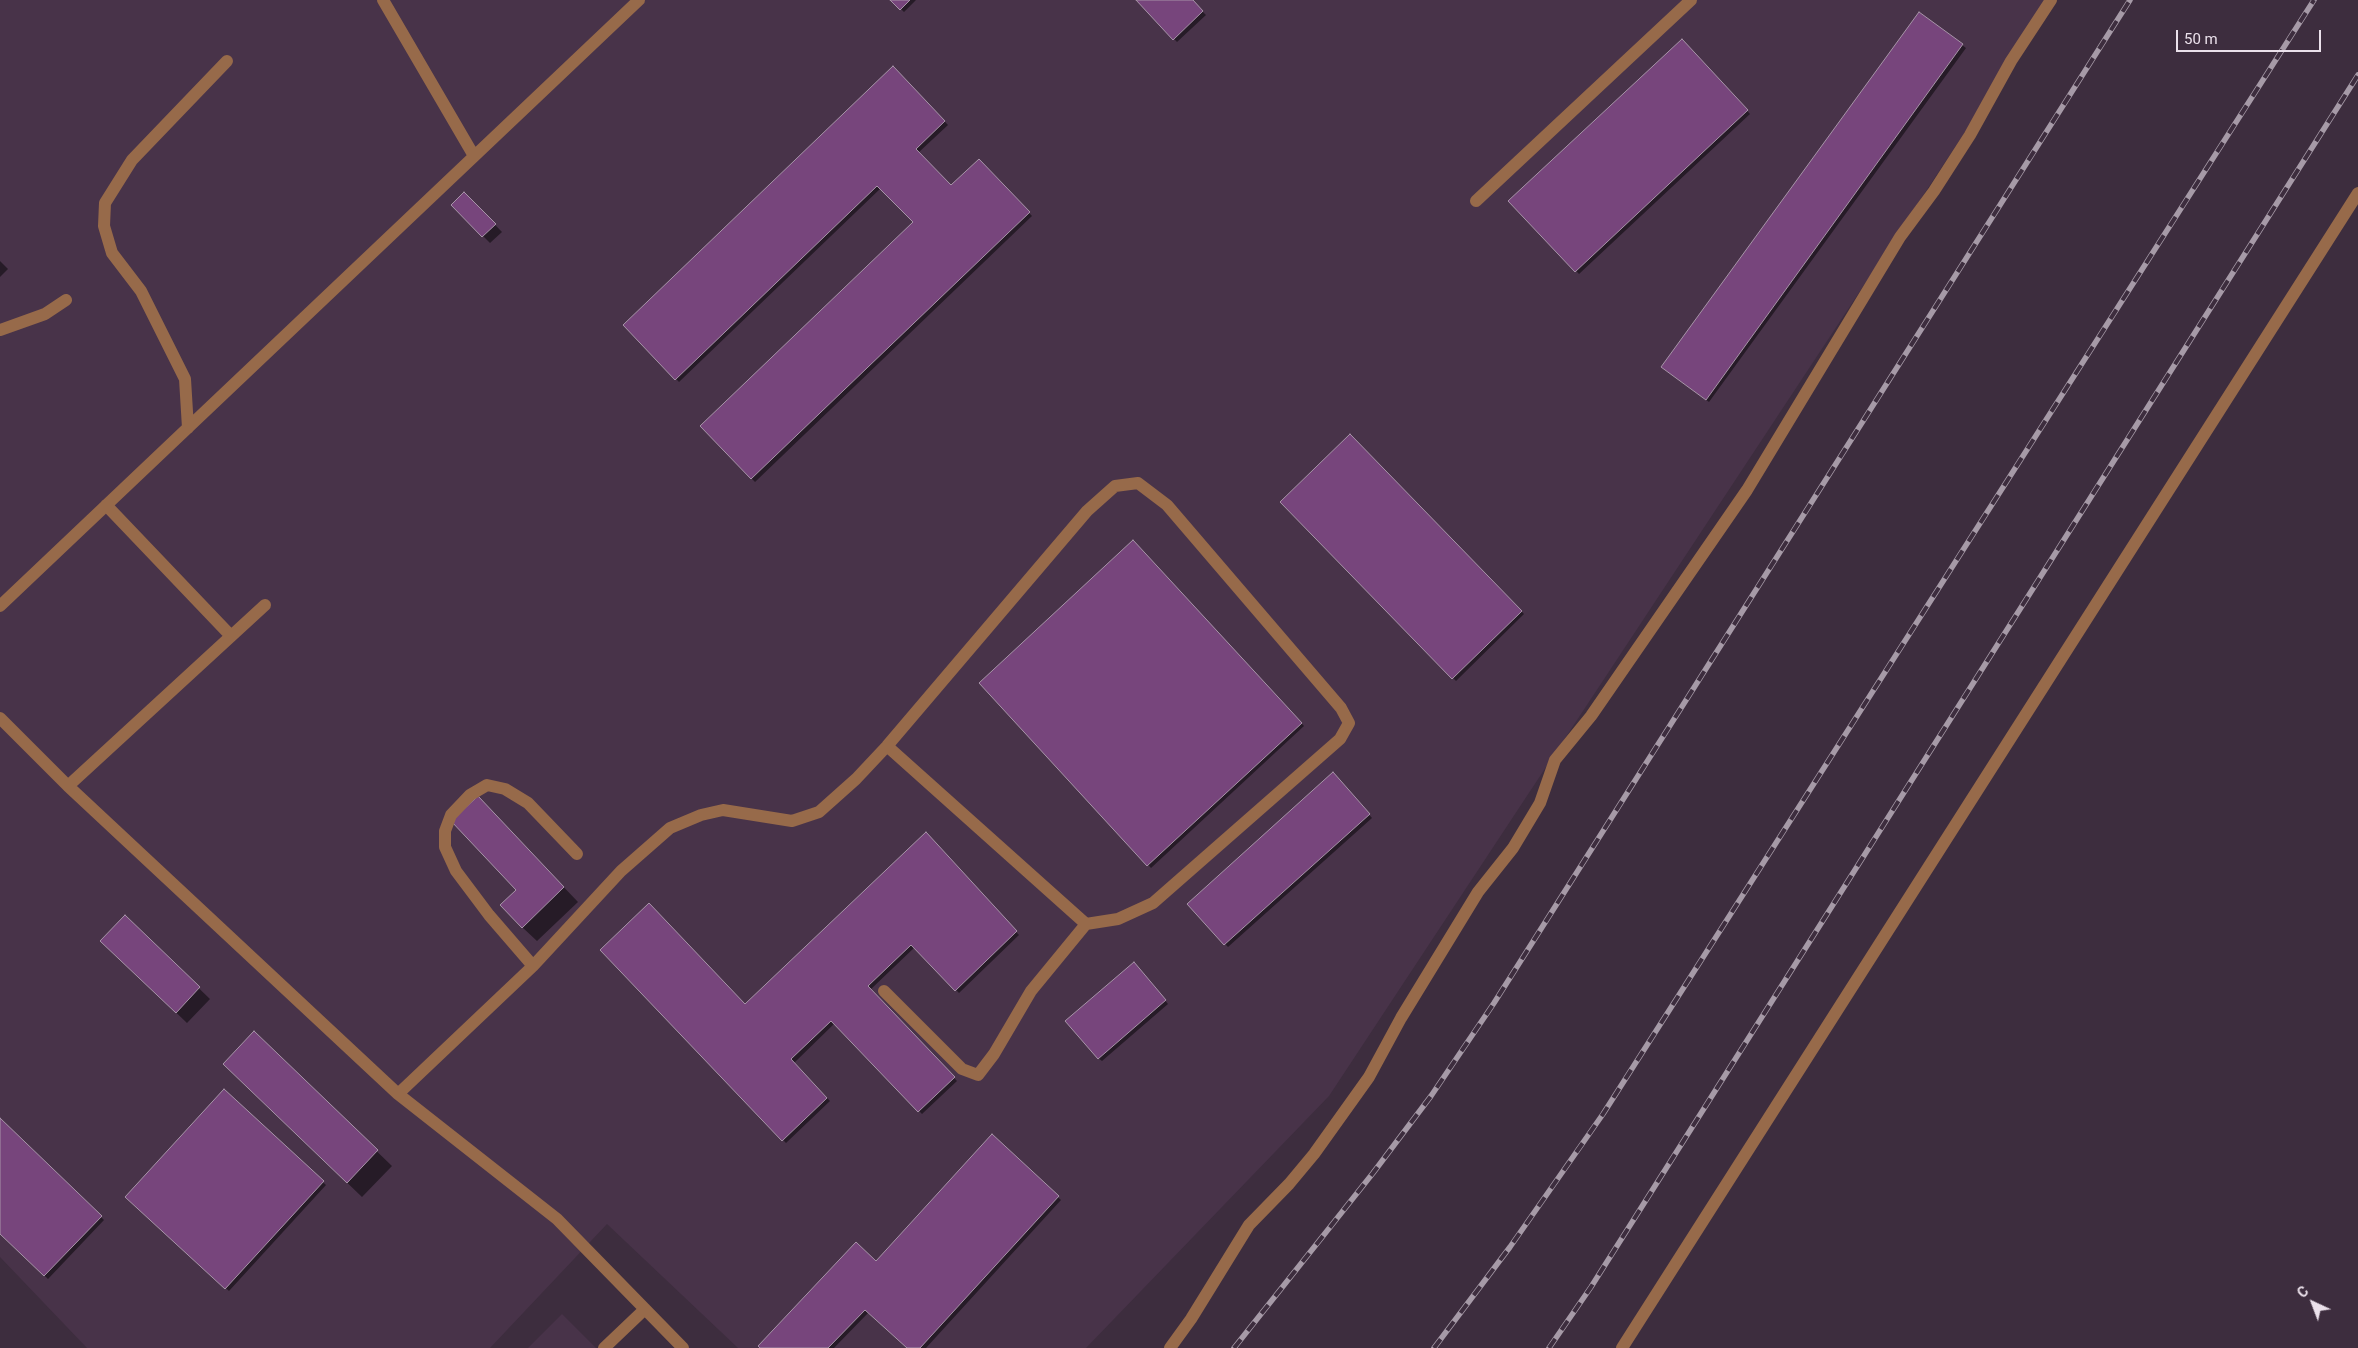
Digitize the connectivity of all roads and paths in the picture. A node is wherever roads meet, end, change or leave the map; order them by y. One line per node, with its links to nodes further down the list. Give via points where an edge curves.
1 (383, 0): 6 (street)
2 (639, 0): 6 (street)
3 (1691, 0): 8 (street)
4 (2051, 0): 27 (street, via 2011,61 1960,151 1900,237 1747,490 1601,702 1555,760 1540,803 1513,848 1478,892 1368,1077 1314,1154 1249,1225)
5 (226, 61): 11 (street, via 132,160 106,203 104,226 112,253 141,291 185,379)
6 (474, 156): 11 (street)
7 (2358, 193): 28 (street)
8 (1476, 201)
9 (66, 300): 10 (street, via 45,314)
10 (0, 330)
11 (188, 428): 12 (street)
12 (106, 505): 14 (street); 15 (street)
13 (265, 605): 15 (street)
14 (0, 606)
15 (231, 636): 18 (street)
16 (0, 718): 18 (street)
17 (887, 746): 20 (street); 20 (street, via 1087,511 1115,486 1138,483 1167,506 1341,708 1348,723 1340,739 1153,903 1118,919); 21 (street, via 819,812 792,821 723,810 701,814 670,828 621,871)
18 (68, 786): 23 (street)
19 (578, 854): 21 (street, via 528,803 505,789 487,785 470,795 451,814 445,831 445,847 456,870)
20 (1086, 924): 22 (street, via 1031,991 978,1075 962,1069)
21 (533, 966): 23 (street)
22 (884, 991)
23 (398, 1094): 24 (street, via 557,1220)
24 (645, 1309): 25 (street); 26 (street)
25 (604, 1348)
26 (683, 1348)
27 (1170, 1348)
28 (1622, 1348)

